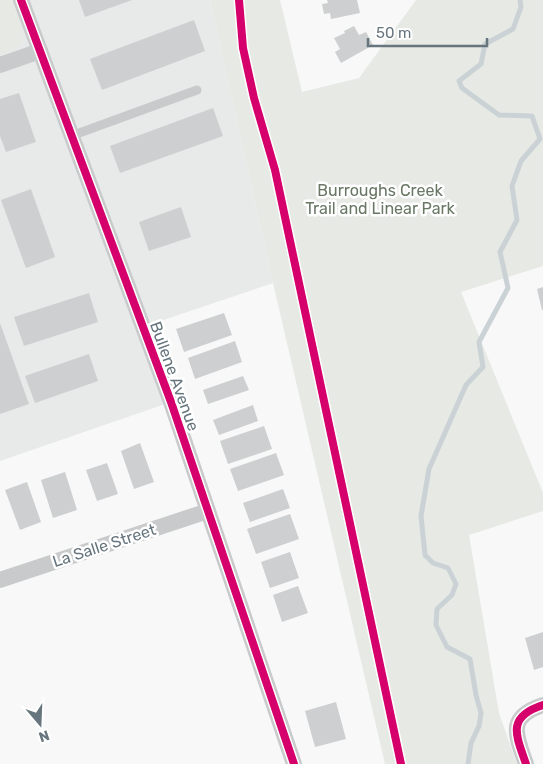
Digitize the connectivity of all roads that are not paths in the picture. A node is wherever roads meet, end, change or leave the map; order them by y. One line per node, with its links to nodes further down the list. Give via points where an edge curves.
1 (21, 0): 2 (street, Bullene Avenue)
2 (40, 51): 3 (street); 5 (street, Bullene Avenue)
3 (0, 65)
4 (197, 90): 5 (lane)
5 (71, 136): 6 (street, Bullene Avenue, via 171,402)
6 (208, 511): 7 (street, La Salle Street); 9 (street, Bullene Avenue)
7 (0, 580)
8 (543, 705): 10 (street, via 525,713 516,730)
9 (294, 764)
10 (526, 764)

